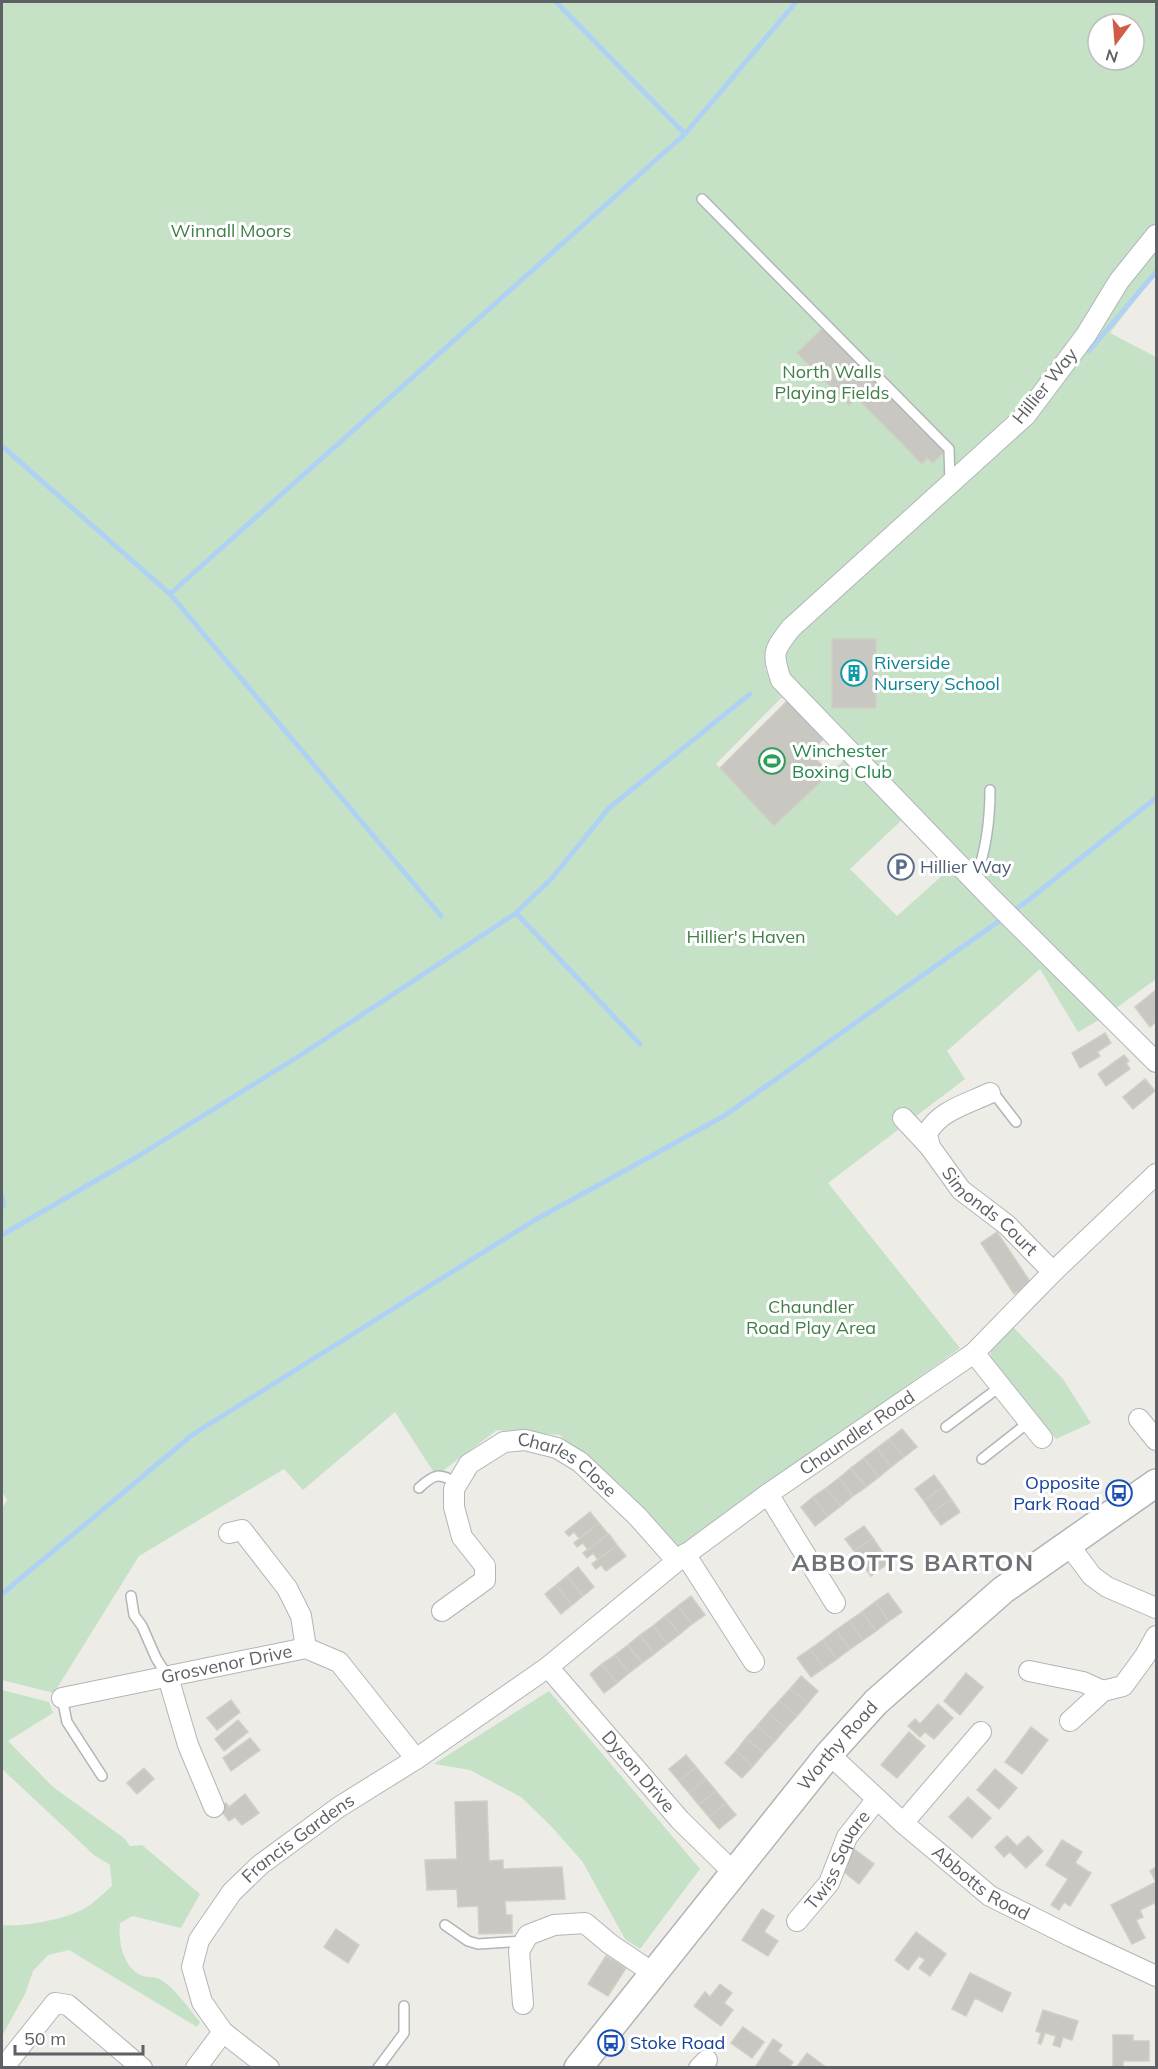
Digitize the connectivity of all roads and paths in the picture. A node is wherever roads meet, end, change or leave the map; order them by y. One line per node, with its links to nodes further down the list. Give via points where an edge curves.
1 (702, 199): 3 (lane, via 949,449)
2 (1156, 235): 3 (street, Hillier Way, via 1119,281 1086,335 1026,415)
3 (950, 484): 5 (street, Hillier Way, via 791,628 778,644 774,660 782,680)
4 (990, 790): 5 (lane, via 990,823)
5 (975, 881): 6 (street, Hillier Way)
6 (1156, 1062)
7 (990, 1093): 9 (lane); 10 (street, Simonds Court, via 943,1115 927,1134)
8 (903, 1118): 10 (street, Simonds Court)
9 (1016, 1122)
10 (930, 1147): 12 (street, Simonds Court, via 961,1190 1007,1225)
11 (1155, 1181): 12 (street, Chaundler Road)
12 (1053, 1272): 13 (street, Chaundler Road)
13 (974, 1353): 14 (street); 24 (street, Chaundler Road)
14 (1001, 1386): 16 (street); 17 (lane)
15 (1139, 1419): 19 (street)
16 (1029, 1422): 18 (street); 20 (lane)
17 (946, 1427)
18 (1042, 1438)
19 (1156, 1440)
20 (982, 1459)
21 (1156, 1483): 26 (main road, Worthy Road)
22 (457, 1484): 23 (lane, via 442,1475 433,1476); 27 (street, Charles Close, via 469,1464 504,1442 525,1440 557,1448 580,1462); 31 (street, via 454,1508 462,1537 485,1566 485,1580)
23 (419, 1488)
24 (768, 1494): 27 (street, Chaundler Road); 29 (street)
25 (229, 1533): 33 (street, via 242,1530 287,1588 301,1616)
26 (1068, 1544): 30 (street, via 1092,1576 1107,1587); 42 (main road, Worthy Road, via 1003,1590 913,1668)
27 (681, 1558): 34 (street, Charles Close); 35 (street, Chaundler Road)
28 (131, 1596): 37 (lane, via 134,1615)
29 (835, 1603)
30 (1156, 1608)
31 (442, 1611)
32 (1156, 1636): 38 (street, via 1124,1686)
33 (306, 1648): 37 (street, Grosvenor Drive); 43 (street, Grosvenor Drive, via 339,1662)
34 (754, 1662)
35 (548, 1667): 43 (street, Francis Gardens); 48 (street, Dyson Drive, via 681,1820)
36 (1029, 1671): 38 (street, via 1083,1682)
37 (168, 1677): 39 (street, Grosvenor Drive); 46 (street, via 188,1745)
38 (1103, 1691): 40 (street)
39 (62, 1698): 44 (lane, via 67,1722)
40 (1070, 1720)
41 (982, 1733): 47 (street)
42 (829, 1754): 45 (street, Abbotts Road); 48 (main road, Worthy Road)
43 (416, 1759): 56 (street, Francis Gardens, via 339,1807 260,1865 232,1892 199,1940 192,1967 202,2002)
44 (102, 1776)
45 (877, 1799): 47 (street, Abbotts Road); 49 (street, Twiss Square, via 848,1837 829,1883)
46 (214, 1807)
47 (903, 1823): 53 (street, Abbotts Road, via 990,1896)
48 (733, 1872): 52 (main road, Worthy Road)
49 (797, 1921)
50 (445, 1925): 51 (lane, via 478,1944)
51 (523, 1941): 52 (street, via 528,1935 554,1925 585,1923); 54 (street, via 519,1951)
52 (653, 1973): 62 (main road, Worthy Road)
53 (1156, 1976)
54 (523, 2004)
55 (404, 2006): 61 (lane, via 404,2033)
56 (223, 2032): 59 (street); 60 (street, Francis Gardens)
57 (3, 2067): 58 (street, via 55,2003 68,2005)
58 (142, 2067)
59 (196, 2067)
60 (269, 2067)
61 (378, 2067)
62 (578, 2067)

